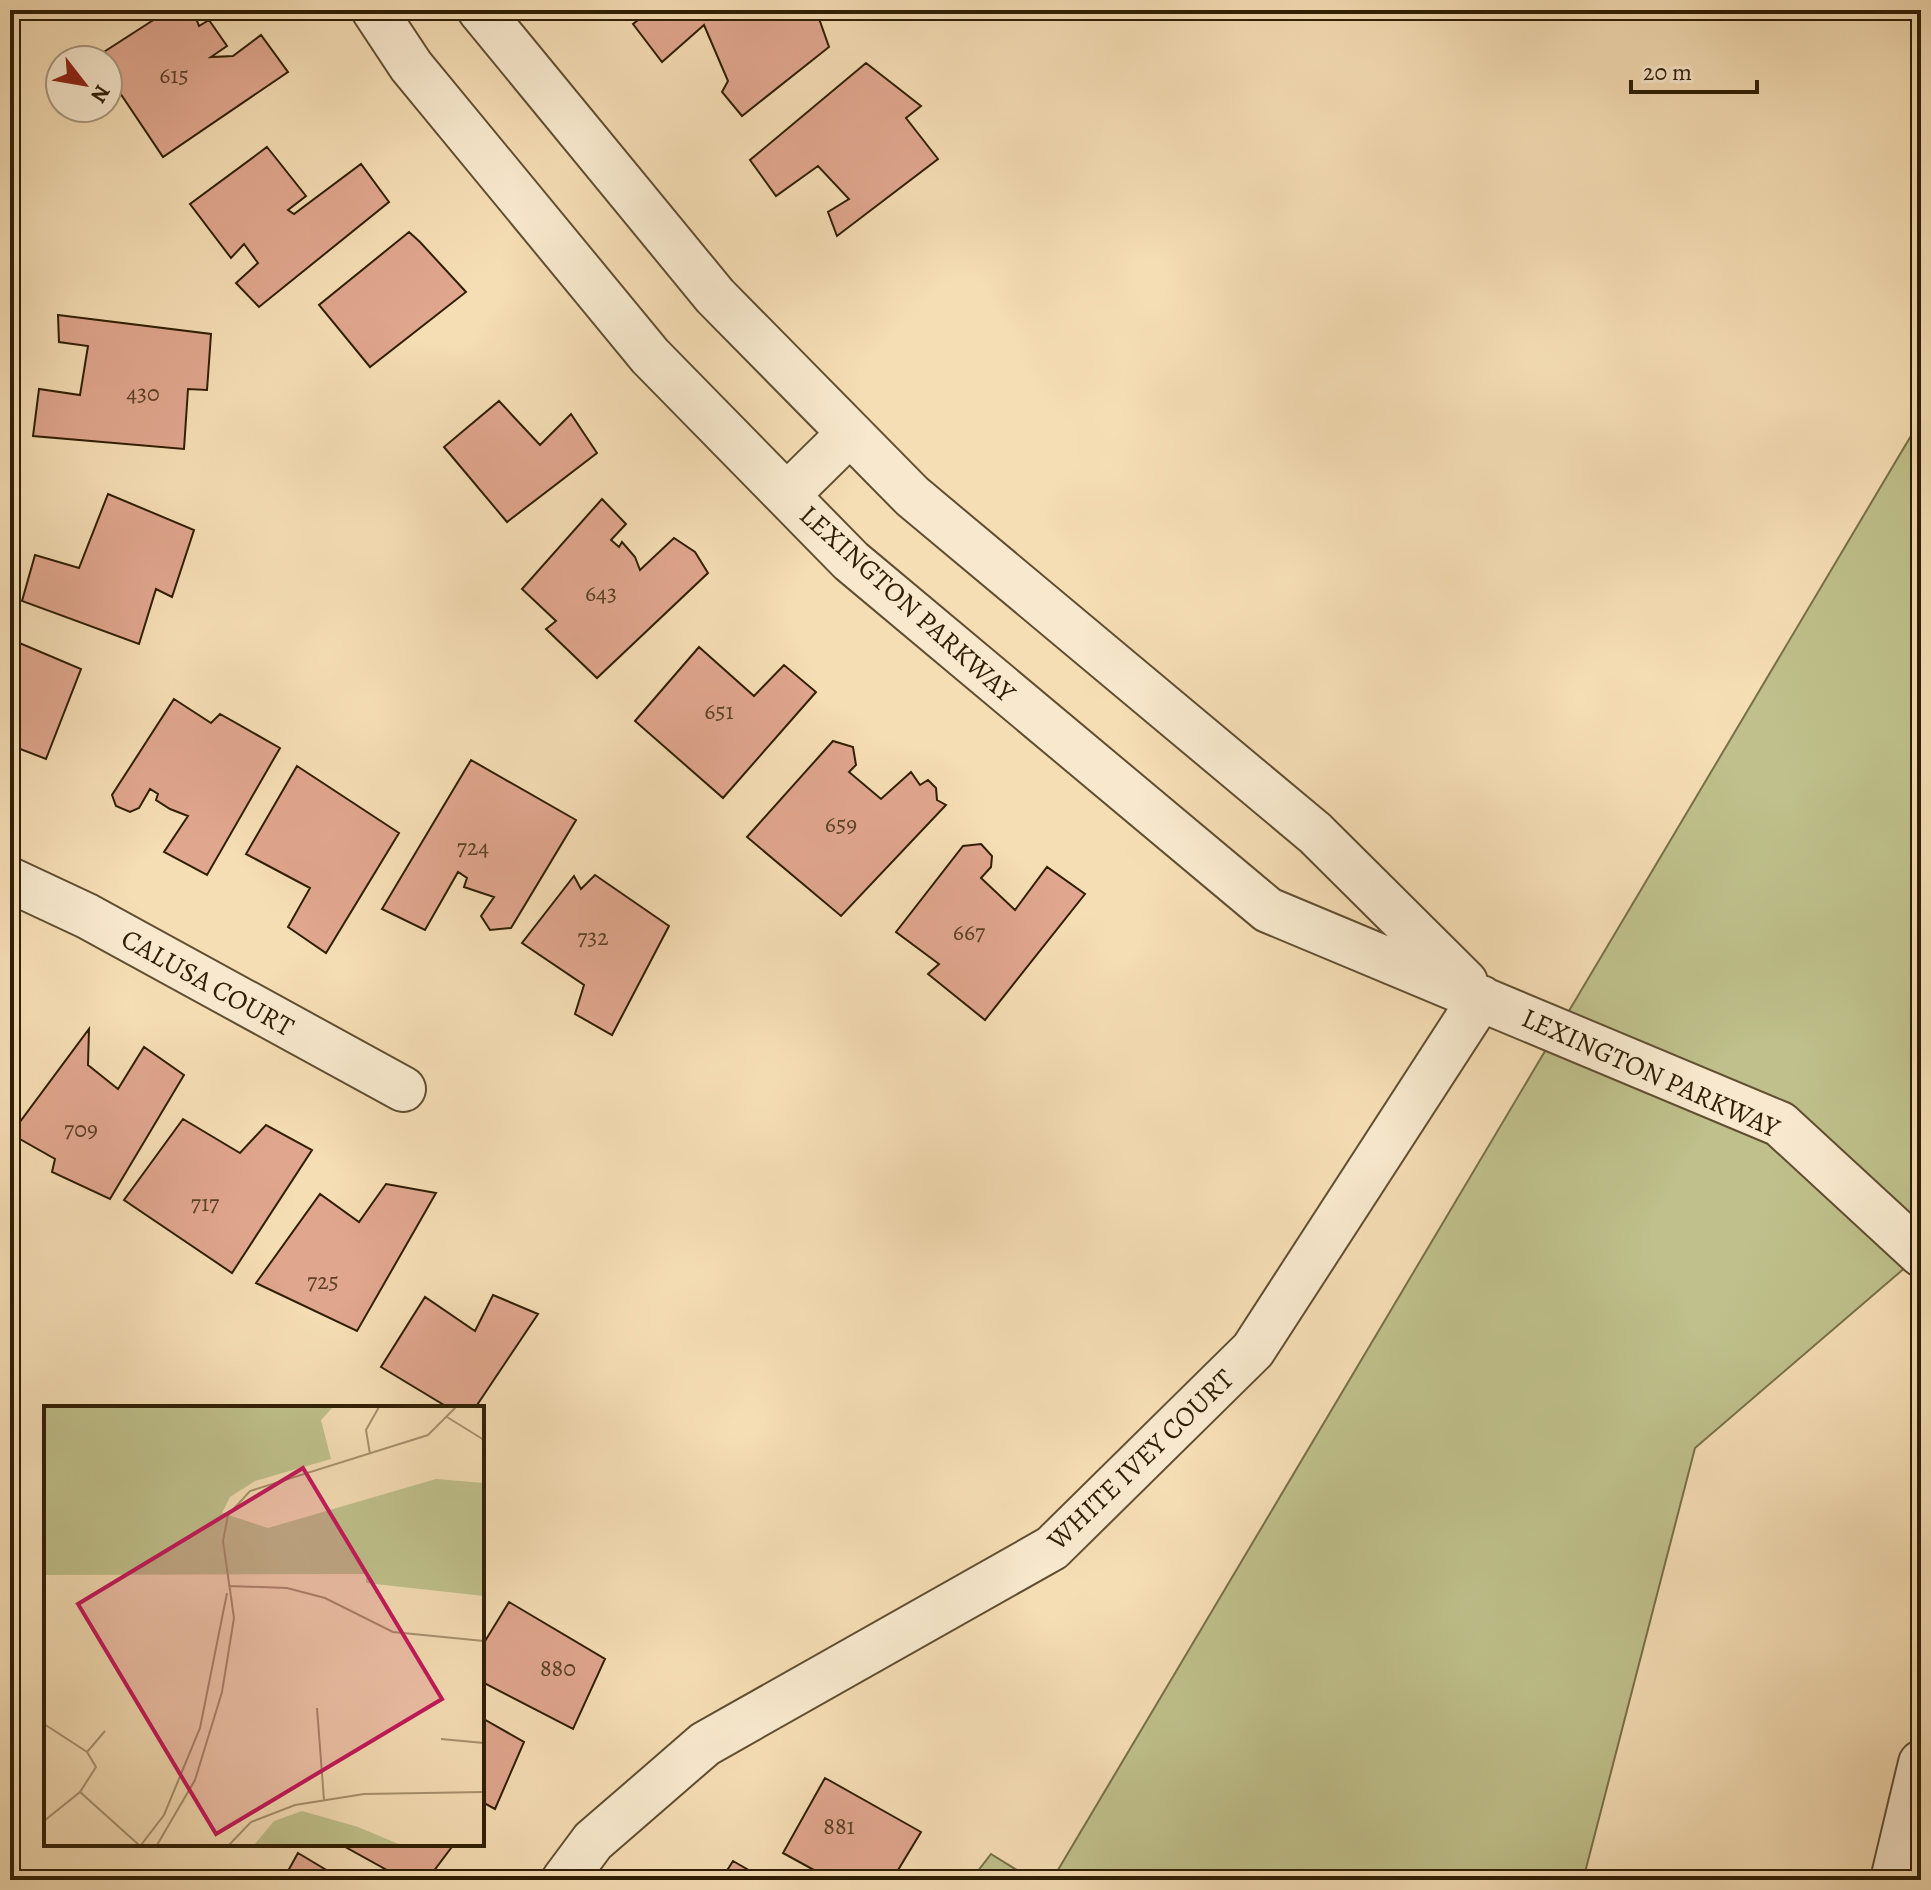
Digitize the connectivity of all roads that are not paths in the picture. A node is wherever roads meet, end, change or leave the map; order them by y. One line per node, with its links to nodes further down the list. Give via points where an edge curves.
1 (374, 10): 4 (street, LEXINGTON PARKWAY, via 411,66 650,356)
2 (480, 10): 3 (street, LEXINGTON PARKWAY, via 715,296)
3 (850, 433): 4 (street); 6 (street, LEXINGTON PARKWAY, via 912,496 1315,833)
4 (787, 495): 6 (street, LEXINGTON PARKWAY, via 851,561 1268,910)
5 (10, 880): 7 (street, CALUSA COURT, via 87,916)
6 (1481, 998): 8 (street, LEXINGTON PARKWAY, via 1780,1124); 10 (street, WHITE IVEY COURT, via 1253,1350 1052,1548 705,1744 593,1841)
7 (403, 1089)
8 (1921, 1254)
9 (1921, 1763): 11 (street)
10 (564, 1880)
11 (1893, 1880)

